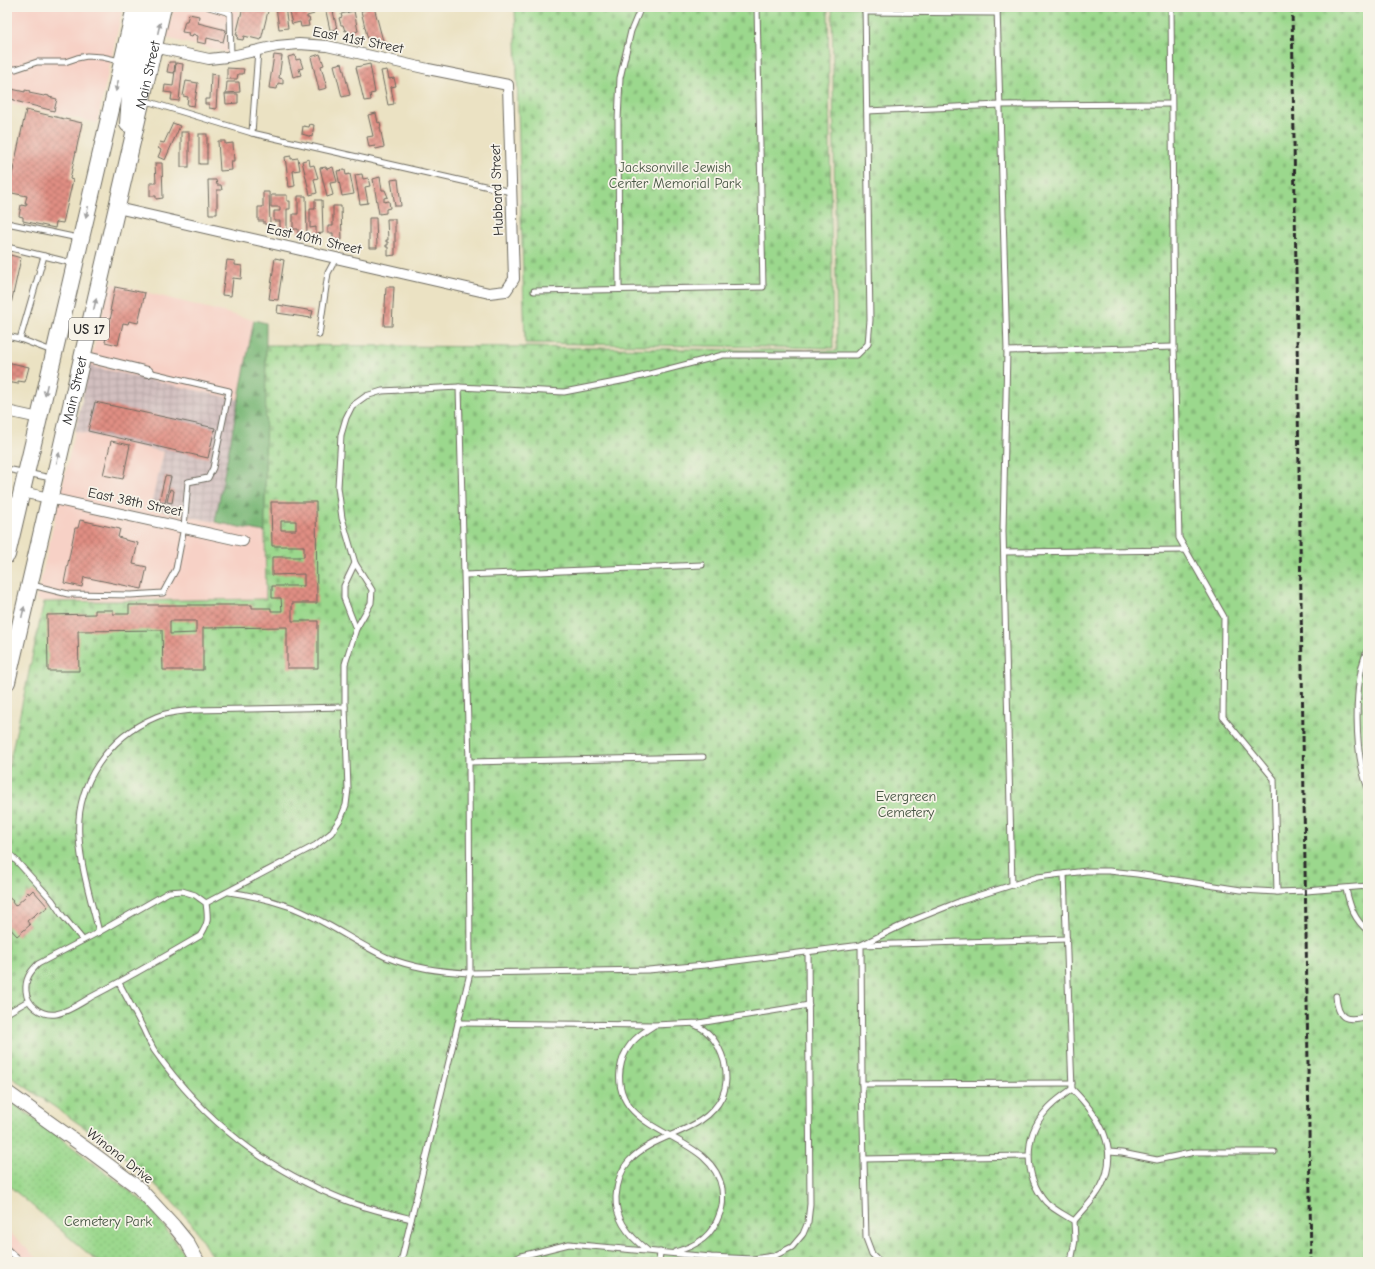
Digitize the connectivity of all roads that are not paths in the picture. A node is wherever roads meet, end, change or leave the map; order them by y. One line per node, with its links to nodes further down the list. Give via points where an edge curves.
1 (135, 7): 14 (main road, Main Street / US 17)
2 (148, 7): 22 (main road, via 130,95)
3 (163, 7): 11 (main road, Main Street / US 17, one-way to 3)
4 (209, 7): 13 (lane, via 230,13)
5 (641, 7): 31 (lane, via 630,31 620,78)
6 (758, 7): 31 (lane, via 763,287)
7 (997, 7): 10 (lane)
8 (1171, 7): 18 (lane)
9 (865, 10): 10 (lane); 20 (lane)
10 (997, 13): 19 (lane)
11 (154, 46): 13 (street, East 41st Street, via 209,59); 17 (main road, Main Street / US 17)
12 (258, 50): 13 (street, East 41st Street); 16 (street, East 41st Street, via 299,44 327,46); 21 (lane)
13 (231, 56)
14 (122, 62): 15 (lane, via 87,56 65,62 37,62 16,69); 26 (main road, Main Street / US 17, one-way to 26)
15 (7, 69)
16 (508, 85): 23 (street, Hubbard Street)
17 (142, 99): 21 (lane); 22 (main road, Main Street / US 17)
18 (1171, 104): 19 (lane); 37 (lane)
19 (1000, 105): 20 (lane); 38 (lane)
20 (866, 111): 42 (lane, via 870,320 868,344 857,355 724,356 564,392)
21 (252, 133): 23 (lane)
22 (126, 170): 24 (main road, Main Street / US 17)
23 (511, 192): 33 (street, Hubbard Street, via 514,279)
24 (117, 208): 29 (street, East 40th Street); 40 (main road, Main Street / US 17, one-way to 24)
25 (7, 223): 26 (lane)
26 (81, 238): 30 (main road, Main Street / US 17)
27 (7, 247): 28 (lane)
28 (44, 256): 30 (lane); 36 (lane)
29 (336, 258): 33 (street, East 40th Street, via 489,293); 34 (lane, via 328,273)
30 (75, 264): 39 (main road, Main Street / US 17)
31 (619, 290): 32 (lane)
32 (534, 291)
33 (506, 292)
34 (319, 335)
35 (7, 336): 36 (lane)
36 (20, 339): 39 (lane)
37 (1174, 348): 38 (lane); 53 (lane, via 1179,538)
38 (1007, 351): 54 (lane)
39 (54, 352): 44 (main road, Main Street / US 17, one-way to 44)
40 (83, 356): 41 (street); 47 (main road, Main Street / US 17, one-way to 40)
41 (148, 372): 50 (lane, via 229,391 213,468 208,478 188,482)
42 (459, 387): 56 (lane, via 382,391 366,396 352,406 341,435 338,487 342,518); 58 (lane)
43 (7, 411): 44 (street)
44 (39, 418): 46 (main road, Main Street / US 17)
45 (7, 469): 46 (lane)
46 (26, 474): 47 (lane); 48 (main road, Main Street / US 17)
47 (53, 479): 49 (main road, Main Street / US 17)
48 (22, 492): 49 (street, East 38th Street); 51 (main road, Main Street / US 17)
49 (48, 498): 50 (street, East 38th Street); 59 (main road, Main Street / US 17)
50 (184, 527): 52 (street, East 38th Street); 59 (lane, via 176,569 163,593 68,594)
51 (10, 534): 55 (main road, Main Street / US 17)
52 (243, 541)
53 (1186, 550): 54 (lane); 75 (lane, via 1224,617 1223,717 1274,779)
54 (1004, 552): 71 (lane)
55 (7, 555)
56 (355, 563): 60 (lane, via 344,586 344,598); 60 (lane, via 372,590 372,604)
57 (702, 565): 58 (lane)
58 (465, 575): 66 (lane)
59 (29, 585): 62 (main road, Main Street / US 17, one-way to 59)
60 (356, 629): 64 (lane, via 345,664)
61 (1368, 648): 67 (lane, via 1364,657 1356,704 1359,743)
62 (11, 649): 63 (main road, Main Street / US 17)
63 (7, 682)
64 (345, 707): 74 (lane, via 348,789 341,818 331,833 316,845); 78 (lane, via 179,711 157,716 138,725 117,741 101,758 89,778 79,815 84,875)
65 (703, 757): 66 (lane)
66 (469, 762): 83 (lane)
67 (1366, 780): 68 (lane)
68 (1368, 788)
69 (10, 854): 80 (lane, via 52,900)
70 (1064, 874): 71 (lane, via 1038,877); 75 (lane, via 1109,871 1241,890); 79 (lane)
71 (1012, 885): 81 (lane, via 947,907)
72 (1368, 886): 73 (lane)
73 (1346, 889): 75 (lane); 77 (lane, via 1350,906 1361,925)
74 (228, 892): 76 (lane); 83 (lane, via 264,898 292,908 387,957 428,969)
75 (1277, 892)
76 (206, 903): 78 (lane, via 195,895 182,891 169,892); 84 (lane, via 206,927 200,936)
77 (1368, 931)
78 (99, 932): 80 (lane)
79 (1067, 939): 81 (lane); 94 (lane)
80 (83, 940): 86 (lane, via 38,964 30,972 26,991)
81 (861, 944): 82 (lane); 93 (lane)
82 (808, 952): 83 (lane, via 648,970); 87 (lane)
83 (470, 973): 90 (lane)
84 (119, 983): 86 (lane, via 56,1014 45,1013); 101 (lane, via 153,1048 201,1108 220,1126 266,1160 307,1184 348,1201)
85 (1336, 996): 89 (lane, via 1337,1008 1346,1018)
86 (28, 1001): 88 (lane)
87 (808, 1005): 91 (lane); 106 (lane, via 810,1204 808,1222 803,1234 792,1247 774,1256 752,1259)
88 (7, 1012)
89 (1368, 1016)
90 (458, 1023): 92 (lane); 101 (lane)
91 (692, 1023): 92 (lane); 96 (lane, via 708,1032 721,1052 726,1079 724,1093 709,1115 697,1124)
92 (654, 1025): 96 (lane, via 640,1034 626,1052 621,1063 620,1083 623,1095 636,1113 653,1127)
93 (862, 1084): 94 (lane); 100 (lane)
94 (1072, 1086): 97 (lane, via 1101,1126); 99 (lane, via 1044,1112 1034,1130)
95 (7, 1092): 108 (street, Winona Drive, via 139,1188 187,1242)
96 (671, 1136): 104 (lane, via 637,1153 628,1162 617,1187 616,1202 624,1228); 106 (lane, via 710,1162 721,1184 722,1195 722,1209 710,1234 699,1243)
97 (1109, 1152): 98 (lane, via 1157,1160 1194,1152); 102 (lane, via 1109,1164 1101,1187)
98 (1274, 1152)
99 (1028, 1156): 100 (lane); 102 (lane, via 1037,1190 1047,1202)
100 (864, 1159): 112 (lane, via 866,1238 872,1254)
101 (411, 1219): 109 (lane)
102 (1074, 1221): 113 (lane)
103 (7, 1249): 107 (lane)
104 (648, 1251): 105 (lane); 110 (lane, via 569,1244 520,1256)
105 (660, 1252): 106 (lane); 111 (lane)
106 (673, 1253)
107 (21, 1262)
108 (198, 1262)
109 (401, 1262)
110 (510, 1262)
111 (659, 1262)
112 (880, 1262)
113 (1071, 1262)

